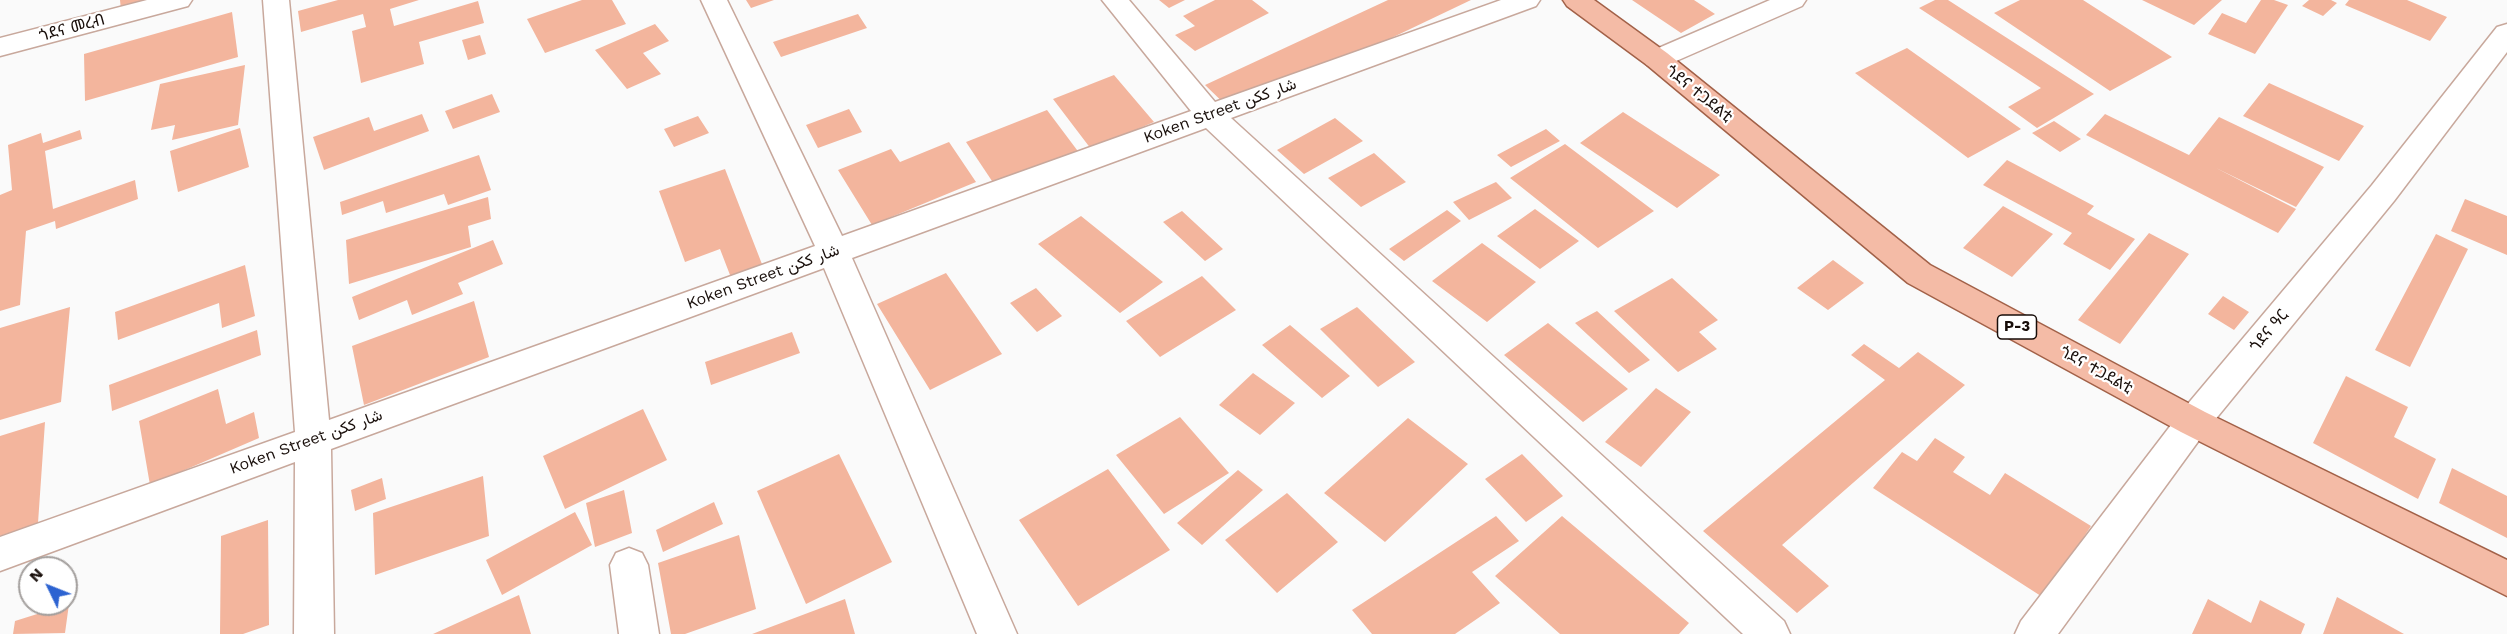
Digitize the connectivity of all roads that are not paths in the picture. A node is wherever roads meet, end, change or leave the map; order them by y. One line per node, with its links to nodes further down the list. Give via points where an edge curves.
1 (179, 0): 9 (street, ጎደና መረብ)
2 (276, 0): 14 (street)
3 (714, 0): 12 (street)
4 (1115, 0): 11 (street)
5 (1527, 0): 11 (street, Koken Street شار ككن)
6 (1576, 0): 10 (main road, ጎደና ተጋደልቲ / P-3)
7 (1793, 0): 10 (street)
8 (2507, 33): 13 (street, ጎደና ዓር, via 2383,193)
9 (0, 47)
10 (1657, 59): 13 (main road, ጎደና ተጋደልቲ / P-3, via 1919,274)
11 (1210, 115): 12 (street, Koken Street شار ككن); 21 (street)
12 (833, 251): 14 (street, Koken Street شار ككن); 20 (street)
13 (2193, 422): 17 (main road, ጎደና ተጋደልቲ / P-3); 22 (street, ጎደና ዓር)
14 (313, 440): 15 (street, Koken Street شار ككن); 18 (street)
15 (0, 554)
16 (629, 565): 19 (street)
17 (2507, 579)
18 (314, 634)
19 (639, 634)
20 (997, 634)
21 (1770, 634)
22 (2035, 634)

